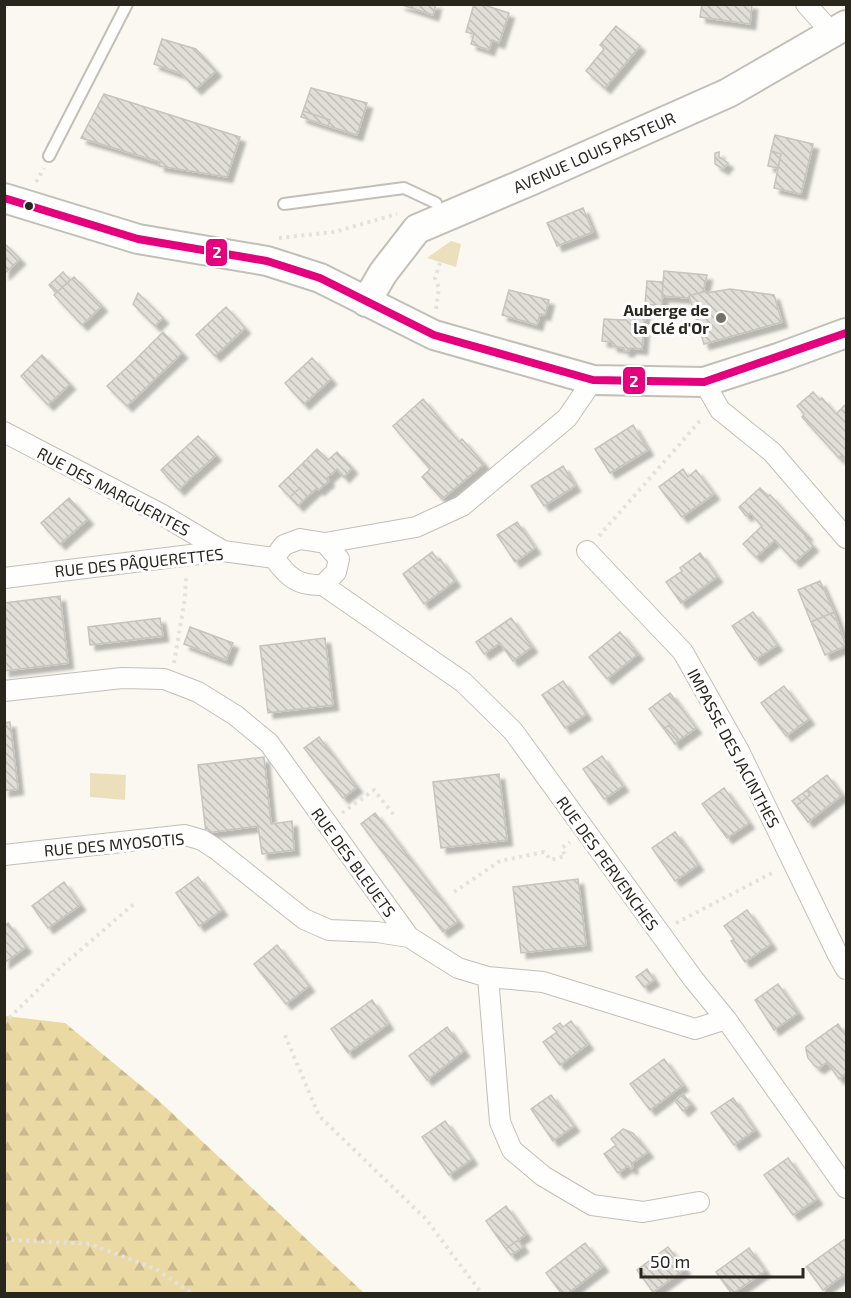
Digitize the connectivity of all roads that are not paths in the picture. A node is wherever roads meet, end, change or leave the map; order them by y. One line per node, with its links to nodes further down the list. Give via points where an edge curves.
1 (127, 4): 4 (lane)
2 (806, 4): 3 (street)
3 (839, 29): 8 (street, AVENUE LOUIS PASTEUR, via 728,93 417,229)
4 (49, 156)
5 (4, 198): 8 (street, via 138,239 267,261 320,278)
6 (436, 203): 7 (lane, via 404,188)
7 (284, 204)
8 (366, 302): 10 (street, via 434,335)
9 (846, 333): 11 (street)
10 (593, 380): 11 (street); 14 (street, via 567,418 462,506 416,527)
11 (704, 382): 13 (street, via 720,410 772,452)
12 (4, 432): 15 (street, RUE DES MARGUERITES)
13 (846, 538)
14 (325, 543): 17 (street, via 300,539 284,545); 19 (street, via 339,559 336,572)
15 (223, 551): 17 (street, RUE DES PÂQUERETTES); 18 (street, RUE DES PÂQUERETTES)
16 (587, 551): 23 (street, IMPASSE DES JACINTHES, via 683,652 740,753)
17 (274, 558): 19 (street, via 286,575 307,586)
18 (4, 578)
19 (322, 585): 25 (street, RUE DES PERVENCHES, via 463,682 513,731)
20 (4, 692): 22 (street, RUE DES BLEUETS, via 122,678 164,680 198,692 269,743)
21 (4, 855): 22 (street, RUE DES MYOSOTIS, via 185,835 216,849 304,919 329,930)
22 (409, 937): 24 (street, RUE DES BLEUETS, via 458,968)
23 (846, 969)
24 (488, 977): 25 (street, RUE DES BLEUETS, via 543,982 695,1029); 27 (street, via 500,1122 512,1150 543,1176 592,1205 643,1212)
25 (726, 1019): 26 (street, RUE DES PERVENCHES)
26 (846, 1188)
27 (699, 1202)

